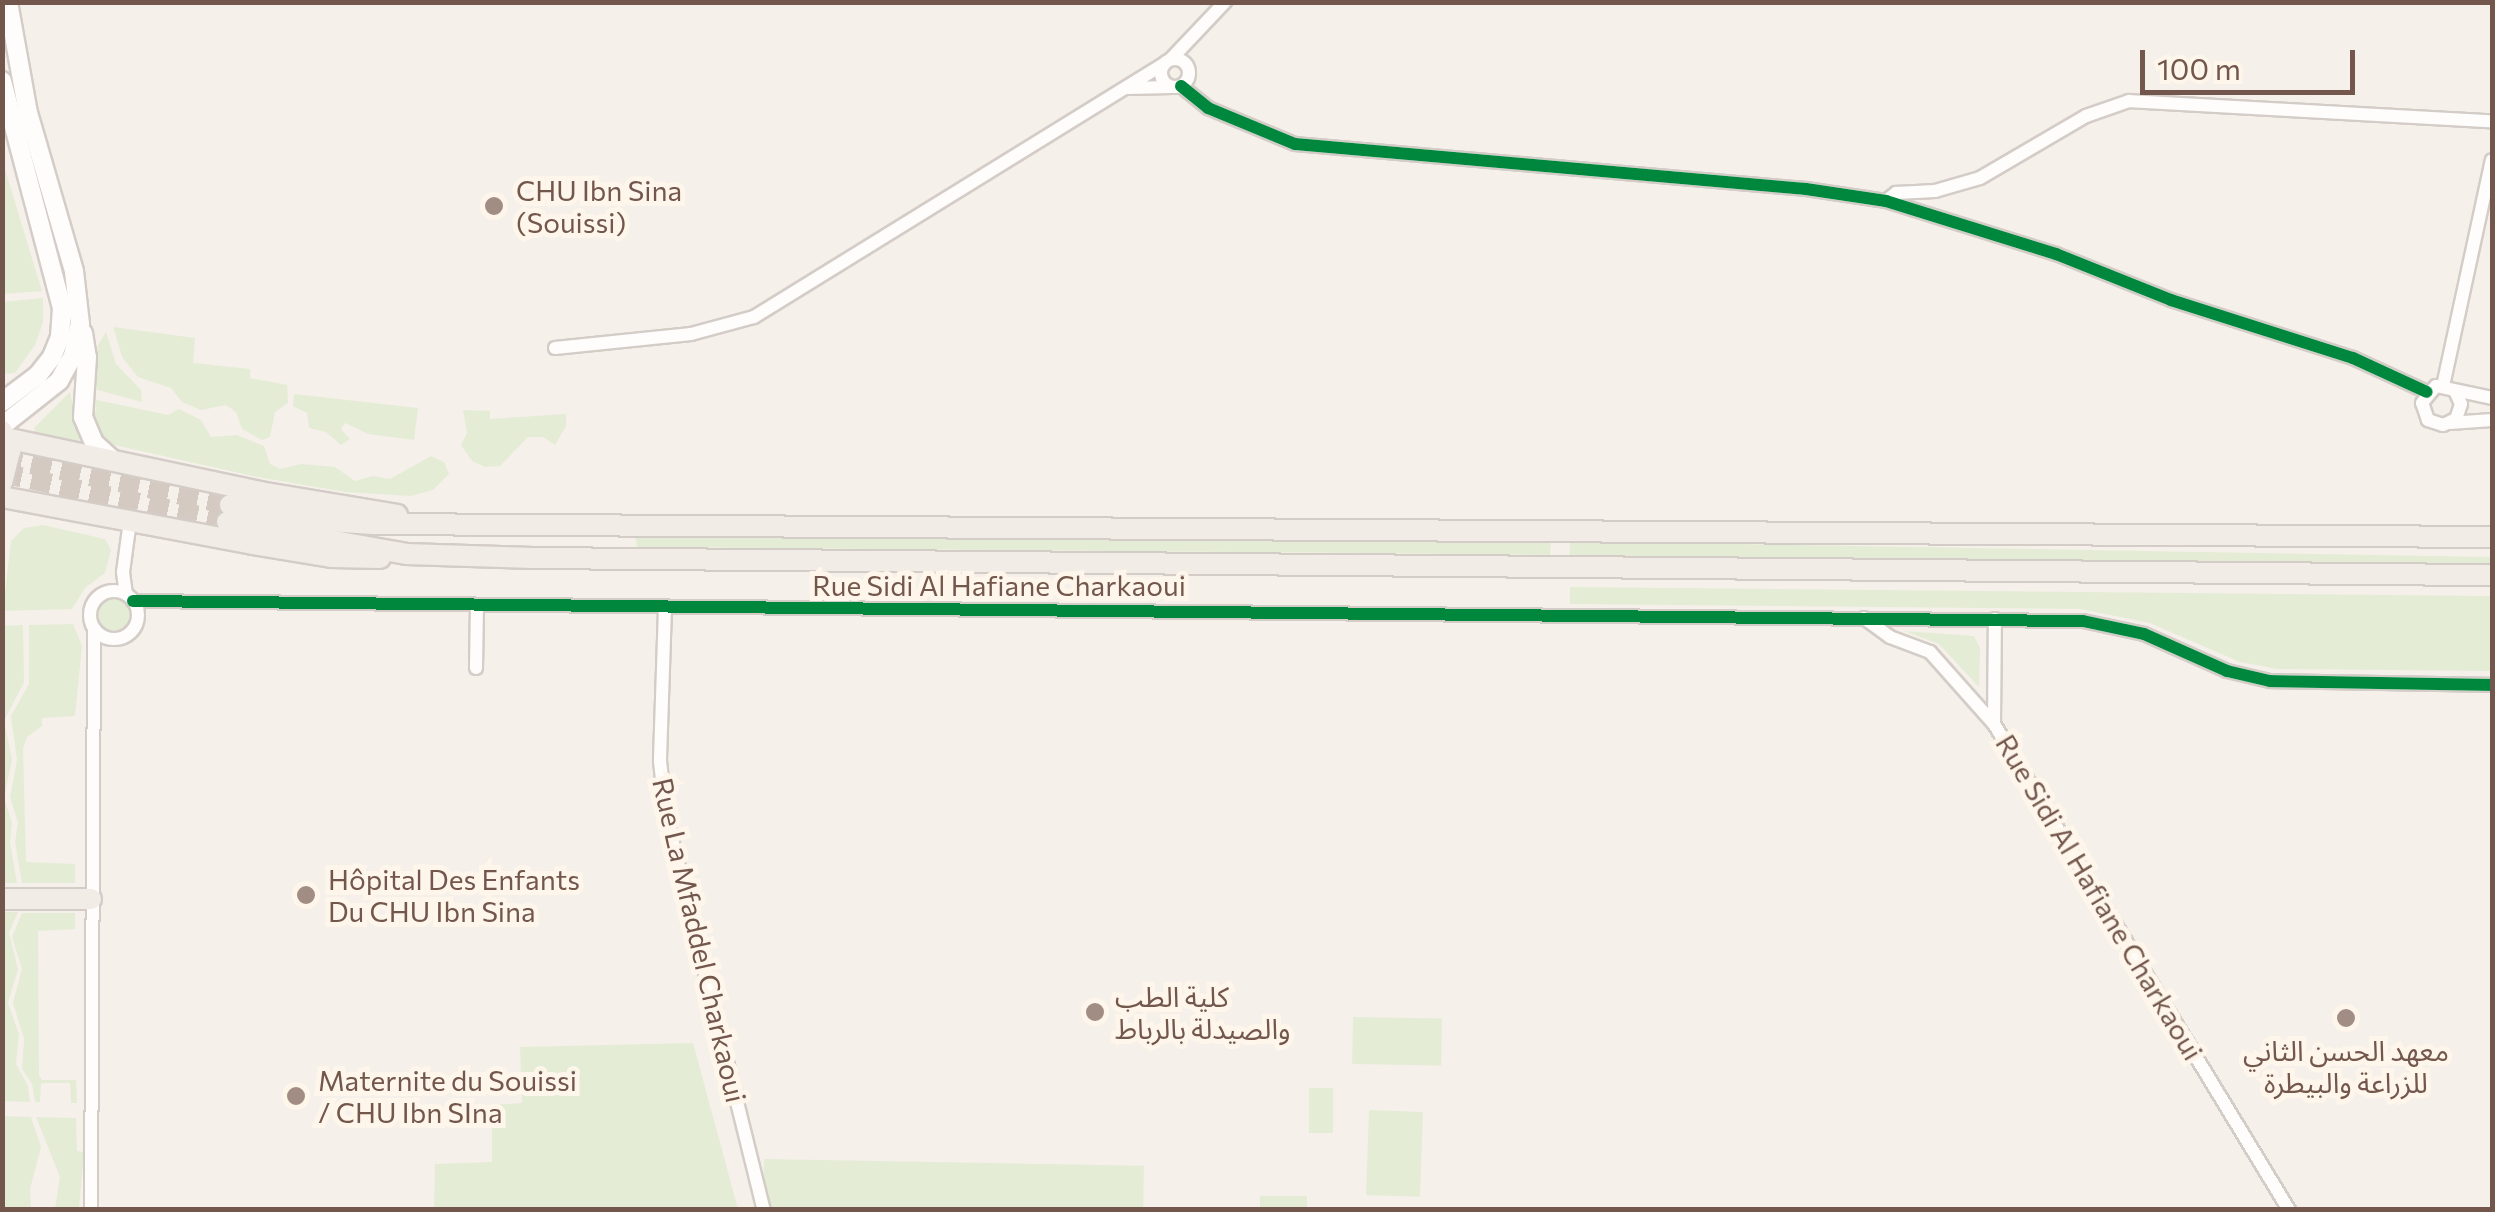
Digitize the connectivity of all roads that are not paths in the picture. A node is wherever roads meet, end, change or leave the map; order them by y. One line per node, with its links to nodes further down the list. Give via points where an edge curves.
1 (8, 2): 13 (main road, via 28,113 74,272)
2 (1225, 2): 3 (street)
3 (1197, 36): 4 (street); 5 (street)
4 (1167, 62): 5 (street); 7 (street, via 1162,78); 8 (street)
5 (1187, 68): 7 (street); 9 (street)
6 (2, 81): 18 (main road, via 62,308 52,358)
7 (1177, 86): 8 (street); 9 (street)
8 (1125, 88): 14 (street, via 754,317 691,334)
9 (1220, 112): 12 (street, via 1269,136 1322,148 1806,189)
10 (2492, 122): 12 (street, via 2129,101 2086,116 1980,178 1896,193)
11 (2492, 160): 15 (street)
12 (1886, 202): 16 (street, via 2353,358)
13 (80, 324): 21 (main road, via 59,381); 22 (main road, via 87,357 82,417 94,443)
14 (555, 348)
15 (2449, 388): 16 (street); 17 (street); 20 (street, via 2461,408)
16 (2427, 392): 20 (street, via 2426,417)
17 (2492, 398)
18 (2, 402)
19 (2492, 420): 20 (street)
20 (2450, 423)
21 (4, 432): 22 (main road); 23 (main road, via 10,463)
22 (113, 461): 26 (main road)
23 (2, 482)
24 (2, 497): 25 (main road)
25 (130, 521): 28 (main road, via 331,557); 29 (street)
26 (416, 521): 27 (main road); 28 (main road, via 228,514)
27 (2492, 537)
28 (406, 554): 30 (main road)
29 (124, 564): 31 (street); 32 (street)
30 (2492, 575)
31 (108, 591): 32 (street); 39 (street, via 91,606)
32 (130, 598): 33 (street, Rue Sidi Al Hafiane Charkaoui); 38 (street)
33 (172, 604): 34 (street, Rue Sidi Al Hafiane Charkaoui); 38 (street)
34 (476, 606): 35 (street, Rue Sidi Al Hafiane Charkaoui); 42 (street)
35 (666, 608): 36 (street, Rue Sidi Al Hafiane Charkaoui); 48 (street, Rue La Mfaddel Charkaoui, via 660,761 666,815)
36 (1864, 618): 37 (street); 44 (street, Rue Sidi Al Hafiane Charkaoui, via 1930,652)
37 (1995, 619): 43 (street, via 2124,628 2227,671 2270,681); 44 (street)
38 (137, 621): 40 (street)
39 (94, 628): 40 (street); 41 (street)
40 (117, 639): 41 (street)
41 (94, 668): 45 (street)
42 (476, 668)
43 (2492, 684)
44 (1994, 724): 49 (street, Rue Sidi Al Hafiane Charkaoui)
45 (91, 899): 46 (main road); 47 (street)
46 (2, 900)
47 (92, 1210)
48 (764, 1210)
49 (2289, 1210)

